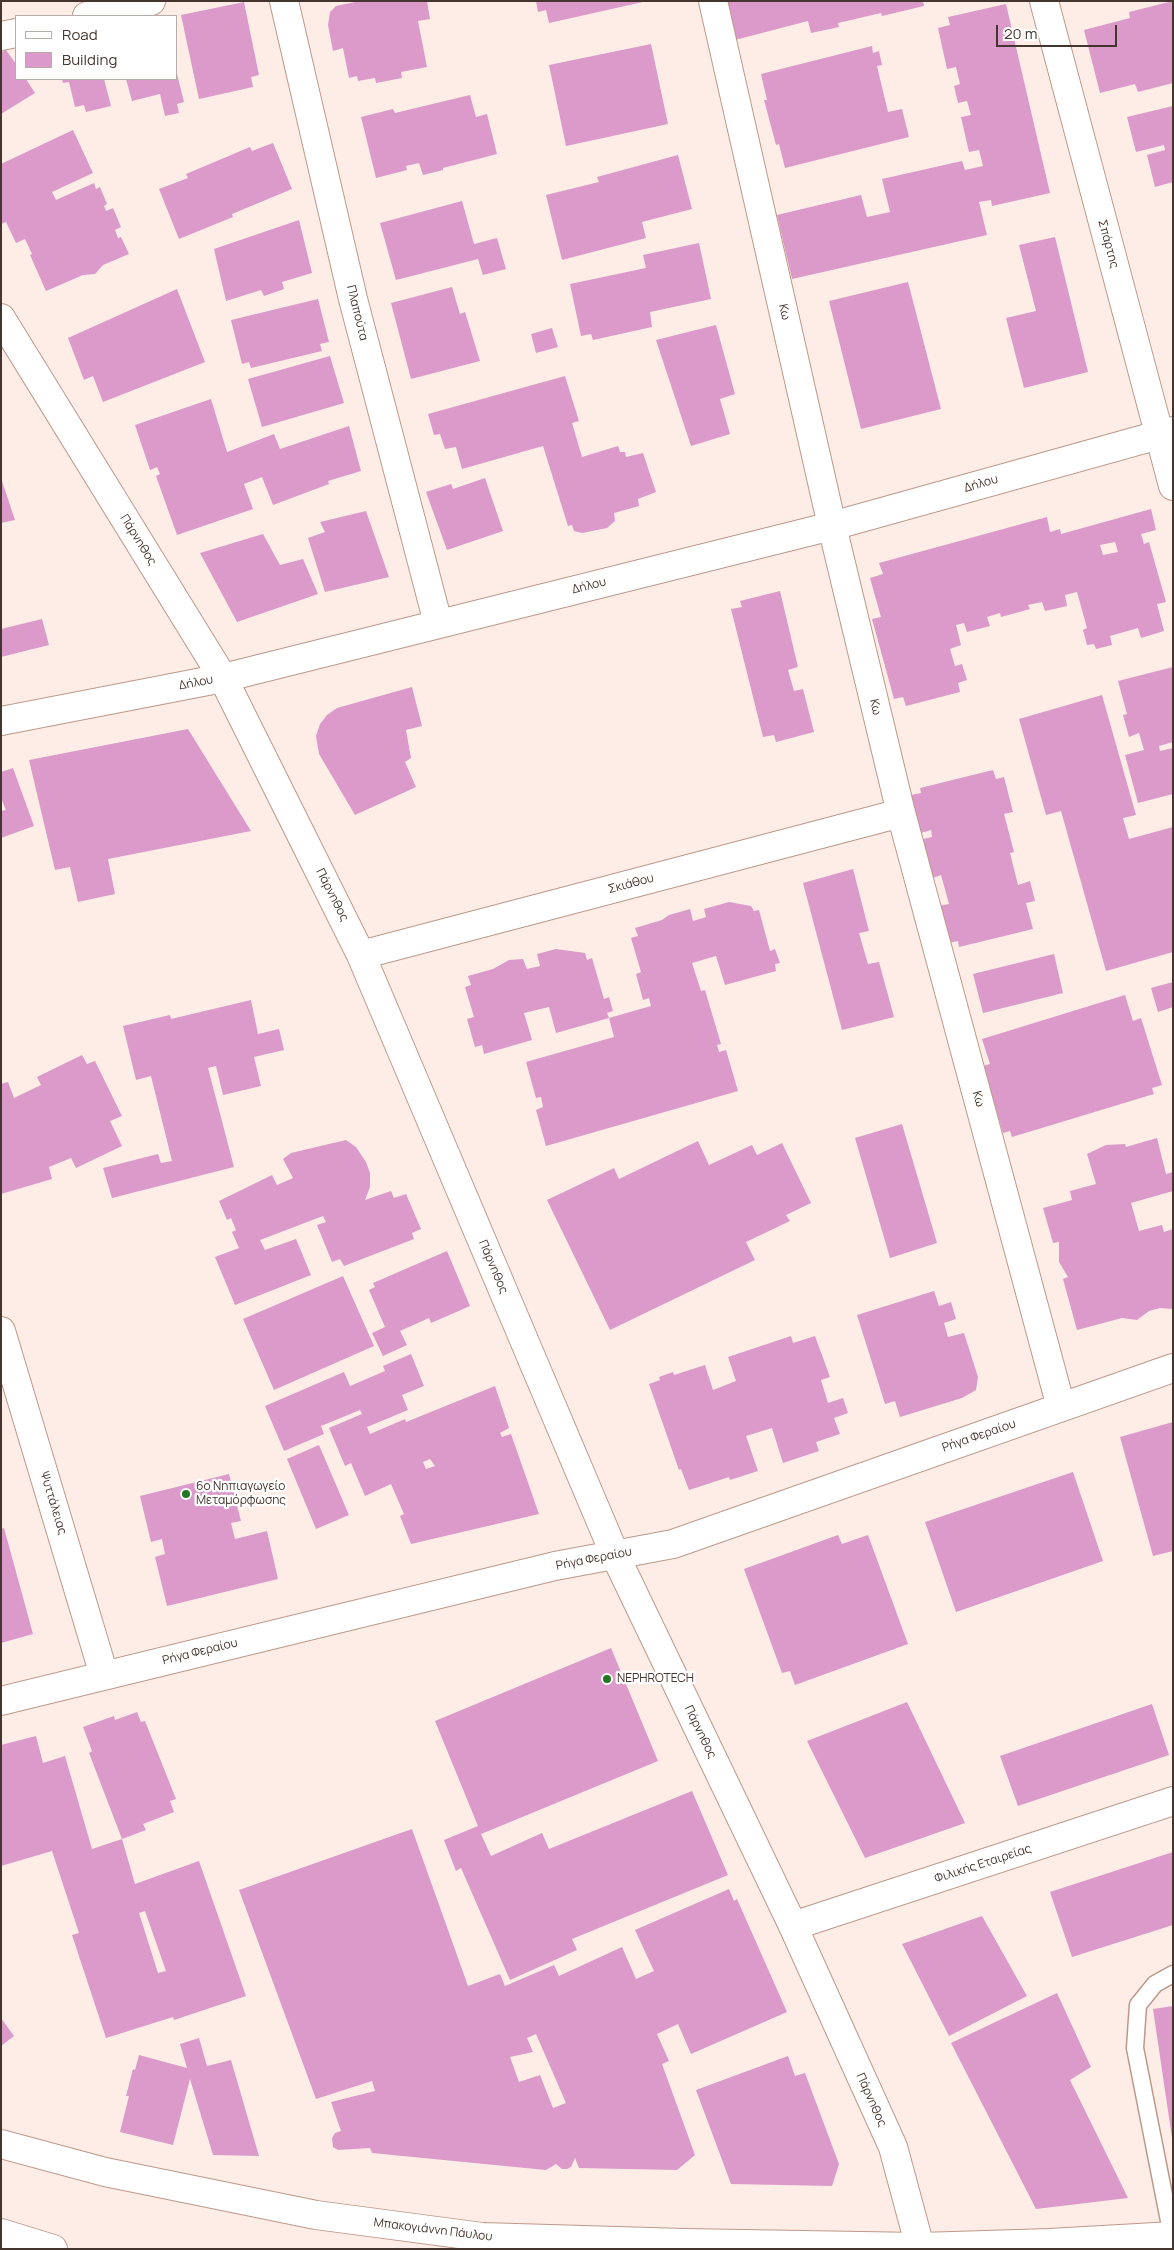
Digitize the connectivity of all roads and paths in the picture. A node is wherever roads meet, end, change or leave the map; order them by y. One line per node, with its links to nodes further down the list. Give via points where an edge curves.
1 (151, 1): 5 (main road)
2 (284, 1): 12 (main road, Πλαπούτα, via 353,299)
3 (713, 1): 11 (main road, Κω)
4 (1044, 1): 9 (main road, Σπάρτης)
5 (91, 15)
6 (15, 33): 7 (main road)
7 (1, 36)
8 (1, 318): 13 (main road, Πάρνηθος)
9 (1166, 433): 10 (main road, Σπάρτης); 11 (main road, Δήλου)
10 (1173, 486)
11 (832, 526): 12 (main road, Δήλου); 15 (main road, Κω)
12 (438, 623): 13 (main road, Δήλου)
13 (223, 678): 14 (main road, Δήλου); 16 (main road, Πάρνηθος)
14 (1, 721)
15 (901, 813): 16 (main road, Σκιάθου); 20 (main road, Κω)
16 (361, 954): 21 (main road, Πάρνηθος)
17 (1, 1331): 18 (main road, Ψυττάλειας)
18 (6, 1365): 22 (main road, Ψυττάλειας)
19 (1173, 1368): 20 (main road, Ρήγα Φεραίου)
20 (1061, 1407): 21 (main road, Ρήγα Φεραίου, via 672,1544)
21 (615, 1555): 22 (main road, Ρήγα Φεραίου, via 555,1566); 25 (main road, Πάρνηθος)
22 (104, 1675): 23 (main road, Ρήγα Φεραίου)
23 (1, 1701)
24 (1173, 1801): 25 (main road, Φιλικής Εταιρείας)
25 (794, 1926): 30 (main road, Πάρνηθος, via 893,2147)
26 (1173, 1974): 29 (lane, via 1155,1984 1138,2005 1135,2048)
27 (1, 2144): 30 (main road, Μπακογιάννη Πάυλου, via 105,2172 316,2215 482,2237)
28 (1, 2233): 31 (main road)
29 (1172, 2236): 30 (main road, Μπακογιάννη Πάυλου)
30 (920, 2247)
31 (52, 2249)

